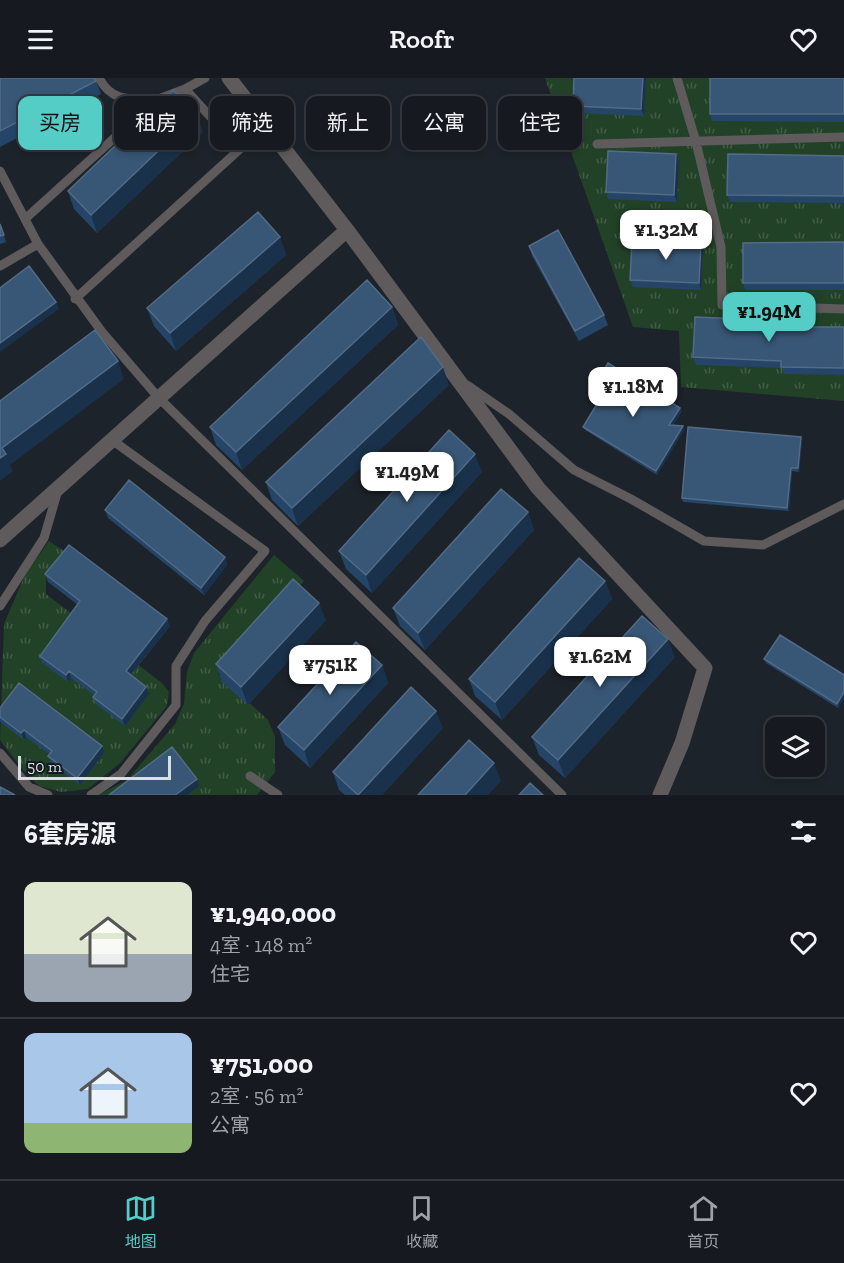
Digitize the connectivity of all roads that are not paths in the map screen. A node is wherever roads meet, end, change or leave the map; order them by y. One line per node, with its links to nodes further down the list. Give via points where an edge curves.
1 (99, 78): 6 (lane)
2 (205, 78): 5 (lane)
3 (229, 78): 14 (street)
4 (677, 78): 10 (lane)
5 (185, 89): 7 (lane); 17 (lane, via 240,149)
6 (116, 96)
7 (167, 96)
8 (844, 137): 10 (lane)
9 (114, 138): 13 (lane)
10 (696, 142): 11 (lane); 18 (lane, via 721,247 722,304)
11 (597, 144)
12 (0, 171): 13 (lane)
13 (25, 219): 15 (lane)
14 (347, 230): 21 (street); 22 (street)
15 (38, 244): 16 (lane); 17 (lane)
16 (0, 266)
17 (75, 299): 19 (lane)
18 (844, 309)
19 (102, 332): 20 (lane); 22 (lane)
20 (92, 339)
21 (457, 378): 25 (lane, via 509,414 574,471 704,541 764,545); 34 (street, via 538,488 705,668 682,743)
22 (158, 397): 23 (street); 33 (lane)
23 (112, 440): 24 (street); 31 (lane, via 265,551 205,621 176,666 176,705 122,774)
24 (59, 488): 26 (street); 27 (lane, via 45,538)
25 (844, 504)
26 (0, 540)
27 (0, 606)
28 (0, 753): 30 (lane, via 29,787)
29 (250, 776): 32 (lane)
30 (48, 795)
31 (91, 795)
32 (278, 795)
33 (561, 795)
34 (660, 795)

